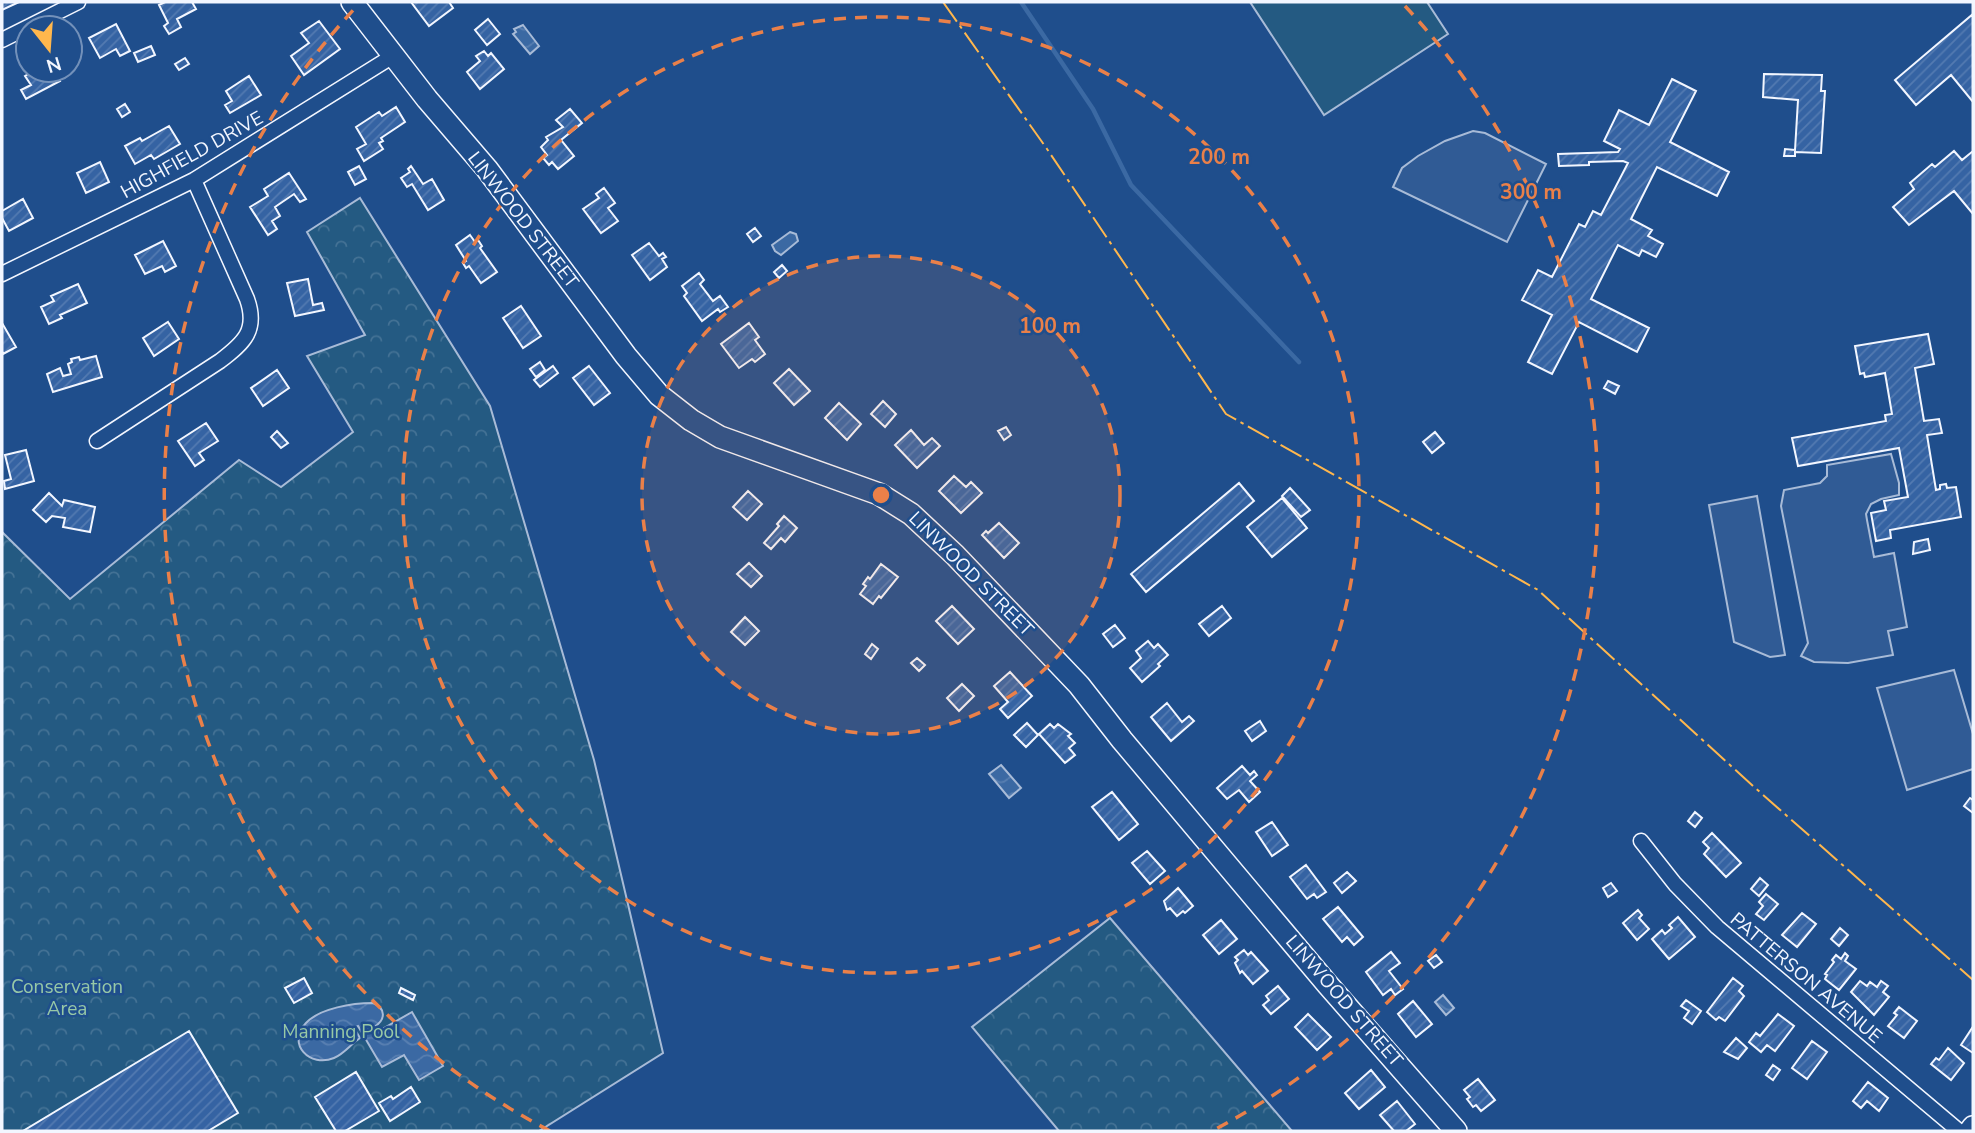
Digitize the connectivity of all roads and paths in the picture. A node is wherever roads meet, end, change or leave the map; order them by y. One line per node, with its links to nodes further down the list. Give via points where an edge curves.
1 (78, 2): 3 (street)
2 (352, 2): 4 (street, LINWOOD STREET)
3 (2, 40)
4 (393, 55): 5 (street, HIGHFIELD DRIVE); 9 (street, LINWOOD STREET, via 487,169 659,395 720,437 879,494 911,514 1079,685 1328,985)
5 (194, 180): 6 (street, HIGHFIELD DRIVE); 7 (street, via 247,299 248,332 228,355)
6 (2, 274)
7 (97, 441)
8 (1641, 841): 10 (street, PATTERSON AVENUE, via 1717,928)
9 (1456, 1131)
10 (1959, 1131)

